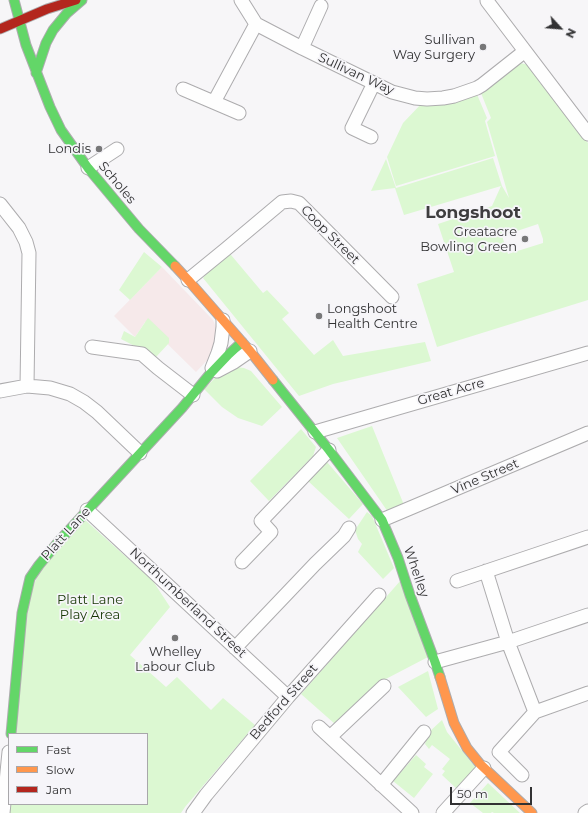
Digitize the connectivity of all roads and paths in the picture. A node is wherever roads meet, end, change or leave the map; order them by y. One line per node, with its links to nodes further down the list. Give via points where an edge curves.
1 (14, 0): 7 (main road, Scholes)
2 (76, 0): 7 (main road)
3 (82, 0): 12 (main road, via 53,30)
4 (241, 0): 8 (street)
5 (487, 1): 11 (street)
6 (321, 6): 10 (street)
7 (19, 20): 9 (main road); 12 (main road, Scholes)
8 (256, 24): 10 (street, Sullivan Way); 15 (street)
9 (0, 29)
10 (302, 48): 13 (street, Sullivan Way)
11 (525, 51): 13 (street, Sullivan Way, via 482,86 454,96 435,99 415,98 392,92); 17 (street)
12 (36, 73): 20 (main road, Scholes, via 61,130)
13 (374, 83): 18 (street, via 352,128)
14 (183, 89): 15 (street)
15 (214, 102): 16 (street)
16 (239, 113)
17 (588, 134)
18 (371, 137)
19 (118, 149): 20 (street)
20 (88, 168): 22 (main road, Scholes, via 139,229)
21 (0, 204): 29 (street, via 19,228 29,253)
22 (188, 280): 23 (street, Coop Street, via 282,202 291,201 306,210); 24 (main road, Scholes)
23 (392, 297)
24 (223, 320): 25 (main road, Scholes); 28 (street, Platt Lane, via 220,348)
25 (246, 346): 28 (street, Platt Lane, via 234,362); 32 (main road, Whelley)
26 (92, 347): 31 (street, via 142,354)
27 (588, 354): 32 (street, Great Acre)
28 (209, 375): 31 (main road, Platt Lane)
29 (27, 386): 30 (street); 35 (street, via 50,388 70,394 84,402)
30 (0, 391)
31 (193, 395): 35 (main road, Platt Lane)
32 (315, 432): 34 (main road, Whelley)
33 (588, 434): 37 (street, Vine Street)
34 (329, 450): 37 (main road, Whelley); 40 (street, via 261,521 271,532)
35 (140, 453): 36 (main road, Platt Lane)
36 (88, 510): 46 (street, Northumberland Street); 54 (main road, Platt Lane, via 30,578 22,613)
37 (382, 520): 47 (main road, Whelley)
38 (348, 535): 46 (street, via 310,570)
39 (588, 536): 41 (street)
40 (242, 562)
41 (486, 571): 42 (street); 45 (street)
42 (457, 581)
43 (380, 595): 50 (street, Bedford Street)
44 (588, 615): 45 (street)
45 (508, 642): 47 (street); 51 (street)
46 (235, 648): 50 (street, Northumberland Street)
47 (435, 662): 57 (main road, Whelley, via 454,723 467,748)
48 (384, 686): 55 (street)
49 (588, 693): 51 (street)
50 (288, 697): 62 (street, Bedford Street)
51 (535, 712): 58 (street, via 499,752)
52 (319, 727): 55 (street)
53 (424, 732): 59 (street)
54 (11, 733)
55 (330, 737): 59 (street)
56 (8, 761): 61 (street)
57 (484, 768): 64 (street); 65 (main road, Whelley)
58 (522, 775)
59 (381, 785): 63 (street)
60 (588, 810): 66 (street)
61 (2, 813)
62 (193, 813)
63 (412, 813)
64 (444, 813)
65 (532, 813)
66 (585, 813)

